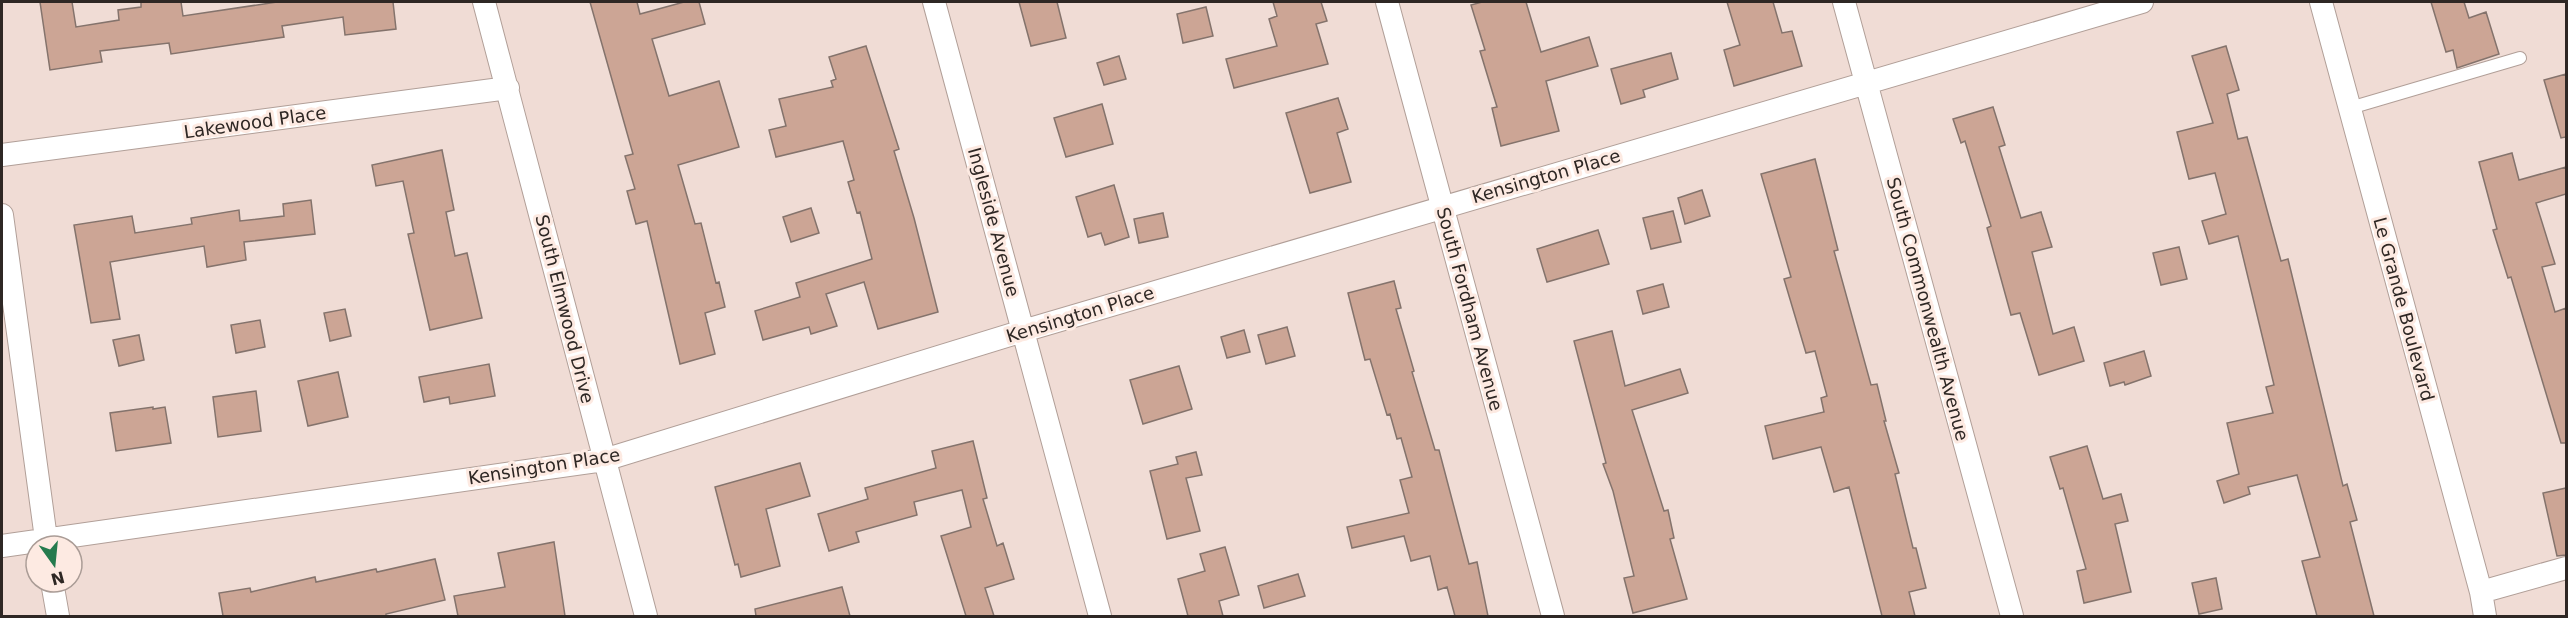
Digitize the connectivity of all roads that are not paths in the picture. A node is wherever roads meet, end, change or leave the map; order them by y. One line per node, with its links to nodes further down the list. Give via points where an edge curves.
1 (484, 2): 9 (street, South Elmwood Drive)
2 (934, 2): 14 (street, Ingleside Avenue)
3 (1387, 2): 12 (street, South Fordham Avenue)
4 (1845, 2): 8 (street, South Commonwealth Avenue)
5 (2142, 2): 8 (street, Kensington Place)
6 (2320, 2): 10 (street, Le Grande Boulevard)
7 (2520, 58): 10 (lane)
8 (1866, 82): 12 (street, Kensington Place); 27 (street, South Commonwealth Avenue)
9 (508, 88): 11 (street, Lakewood Place); 15 (street, South Elmwood Drive)
10 (2350, 108): 21 (street, Le Grande Boulevard)
11 (2, 155)
12 (1442, 207): 14 (street, Kensington Place); 26 (street, South Fordham Avenue)
13 (2, 214): 16 (street)
14 (1023, 331): 15 (street, Kensington Place); 25 (street, Ingleside Avenue)
15 (604, 460): 17 (street, Kensington Place); 24 (street, South Elmwood Drive)
16 (46, 534)
17 (84, 537)
18 (24, 545): 19 (street, Kensington Place)
19 (2, 546)
20 (2566, 568): 21 (street)
21 (2481, 592): 28 (street, Le Grande Boulevard)
22 (54, 594): 23 (street)
23 (58, 616)
24 (646, 616)
25 (1100, 616)
26 (1553, 616)
27 (2012, 616)
28 (2485, 616)

